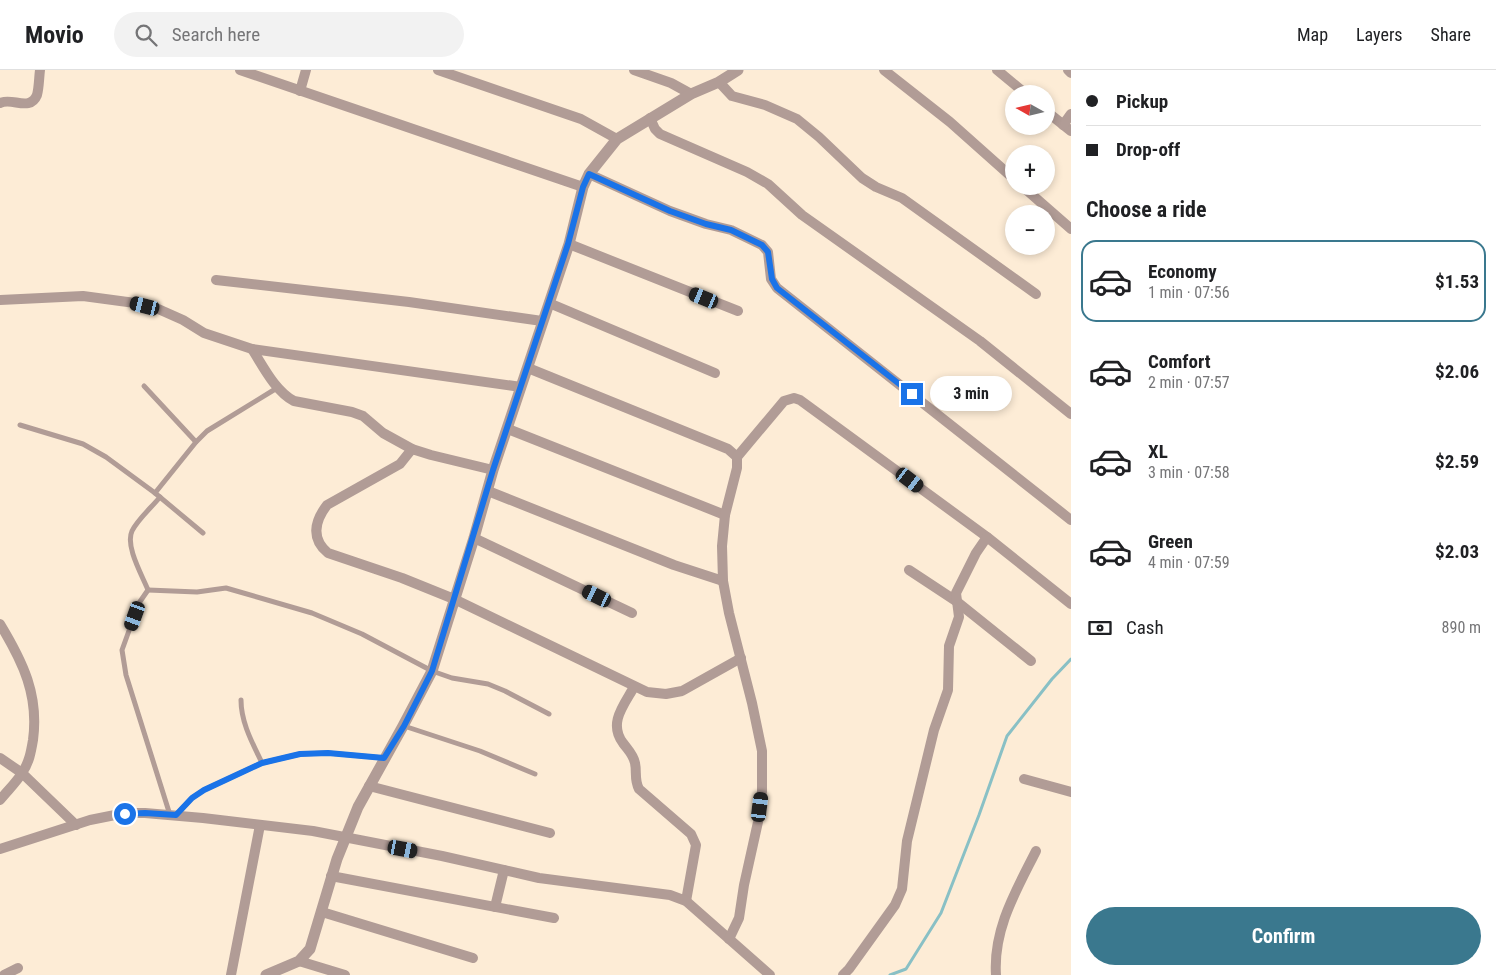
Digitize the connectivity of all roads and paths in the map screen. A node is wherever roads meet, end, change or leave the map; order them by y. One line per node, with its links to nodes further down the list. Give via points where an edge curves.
1 (40, 70): 15 (street, via 37,95 32,102)
2 (240, 70): 13 (street)
3 (306, 70): 13 (street)
4 (438, 70): 20 (street, via 581,119)
5 (634, 70): 14 (street)
6 (738, 70): 11 (street)
7 (884, 70): 21 (street)
8 (997, 70): 12 (street)
9 (1068, 70): 10 (street)
10 (1071, 73)
11 (719, 82): 14 (street); 28 (street, via 732,96 765,105 797,119 862,178 920,210)
12 (1015, 85)
13 (300, 91): 23 (street)
14 (691, 94): 17 (street)
15 (0, 103)
16 (1071, 114): 19 (street)
17 (650, 118): 20 (street); 39 (street, via 660,134 768,184 802,215 980,341)
18 (1055, 118): 19 (street)
19 (1067, 128)
20 (617, 138): 22 (street)
21 (1005, 171)
22 (589, 174): 23 (street); 50 (street, via 670,211 731,230 762,245 768,252 772,279 777,288)
23 (583, 187): 26 (street)
24 (1032, 195): 25 (street)
25 (1071, 229)
26 (568, 244): 30 (street); 31 (street)
27 (216, 280): 32 (street)
28 (1036, 294)
29 (0, 300): 33 (street, via 83,296 135,303 156,308 204,333)
30 (550, 303): 32 (street); 35 (street)
31 (738, 311)
32 (542, 321): 34 (street)
33 (252, 349): 37 (street); 38 (street)
34 (528, 368): 38 (street); 44 (street, via 728,448)
35 (715, 373)
36 (144, 386): 42 (lane)
37 (278, 387): 42 (lane, via 207,431); 43 (street, via 294,401 364,416 383,433)
38 (521, 387): 41 (street)
39 (1071, 414)
40 (20, 425): 47 (lane, via 83,444)
41 (508, 429): 45 (street); 49 (street)
42 (196, 442): 47 (lane)
43 (412, 449): 45 (street); 57 (street, via 400,464 327,506 319,515 317,537 320,546 328,553)
44 (737, 457): 49 (street); 53 (street, via 784,402 794,398)
45 (493, 470): 46 (street)
46 (488, 490): 52 (street); 55 (street, via 674,565)
47 (155, 493): 48 (lane)
48 (160, 497): 51 (lane); 56 (lane, via 133,528 130,537 131,548)
49 (724, 515): 55 (street)
50 (1071, 520)
51 (203, 533)
52 (474, 538): 57 (street); 60 (street)
53 (988, 538): 58 (street, via 976,552 958,586); 59 (street)
54 (909, 570): 58 (street)
55 (723, 581): 62 (street)
56 (148, 590): 64 (lane, via 197,592 226,588 262,598 312,613 354,631); 78 (lane, via 122,650 126,675)
57 (454, 599): 64 (street); 65 (street)
58 (956, 601): 63 (street); 100 (street, via 959,617 949,646 948,690 934,730 907,841 902,889 895,905)
59 (1071, 604)
60 (632, 613)
61 (0, 624): 72 (street, via 16,650 30,685 35,725 30,756)
62 (741, 658): 65 (street, via 682,691 666,694); 91 (street, via 762,751 762,791 739,918)
63 (1031, 661)
64 (432, 671): 67 (lane, via 488,684); 68 (street)
65 (634, 687): 87 (street, via 616,720 616,730 631,751 635,783 639,789 694,840 696,845)
66 (241, 700): 71 (lane, via 243,720)
67 (549, 714)
68 (404, 726): 70 (street); 73 (lane, via 480,751)
69 (0, 758): 72 (street)
70 (384, 758): 71 (lane, via 300,754); 75 (street)
71 (262, 763): 78 (lane, via 204,790)
72 (22, 773): 77 (street); 79 (street)
73 (535, 774)
74 (1024, 779): 76 (street)
75 (369, 786): 81 (street); 82 (street)
76 (1071, 792)
77 (0, 800)
78 (173, 815): 79 (street, via 125,814); 80 (street)
79 (76, 825): 83 (street)
80 (260, 825): 82 (street); 96 (street)
81 (550, 833)
82 (345, 837): 85 (street); 86 (street)
83 (0, 849)
84 (1036, 851): 101 (street, via 1001,926 996,949)
85 (504, 870): 87 (street, via 539,878 670,895); 88 (street)
86 (332, 876): 88 (street); 89 (street)
87 (686, 901): 91 (street)
88 (495, 907): 90 (street)
89 (322, 912): 92 (street); 93 (street, via 313,943)
90 (554, 918)
91 (729, 939): 99 (street)
92 (473, 958)
93 (298, 961): 97 (street); 98 (street)
94 (18, 968): 95 (street)
95 (4, 975)
96 (231, 975)
97 (266, 975)
98 (345, 975)
99 (770, 975)
100 (843, 975)
101 (996, 975)

